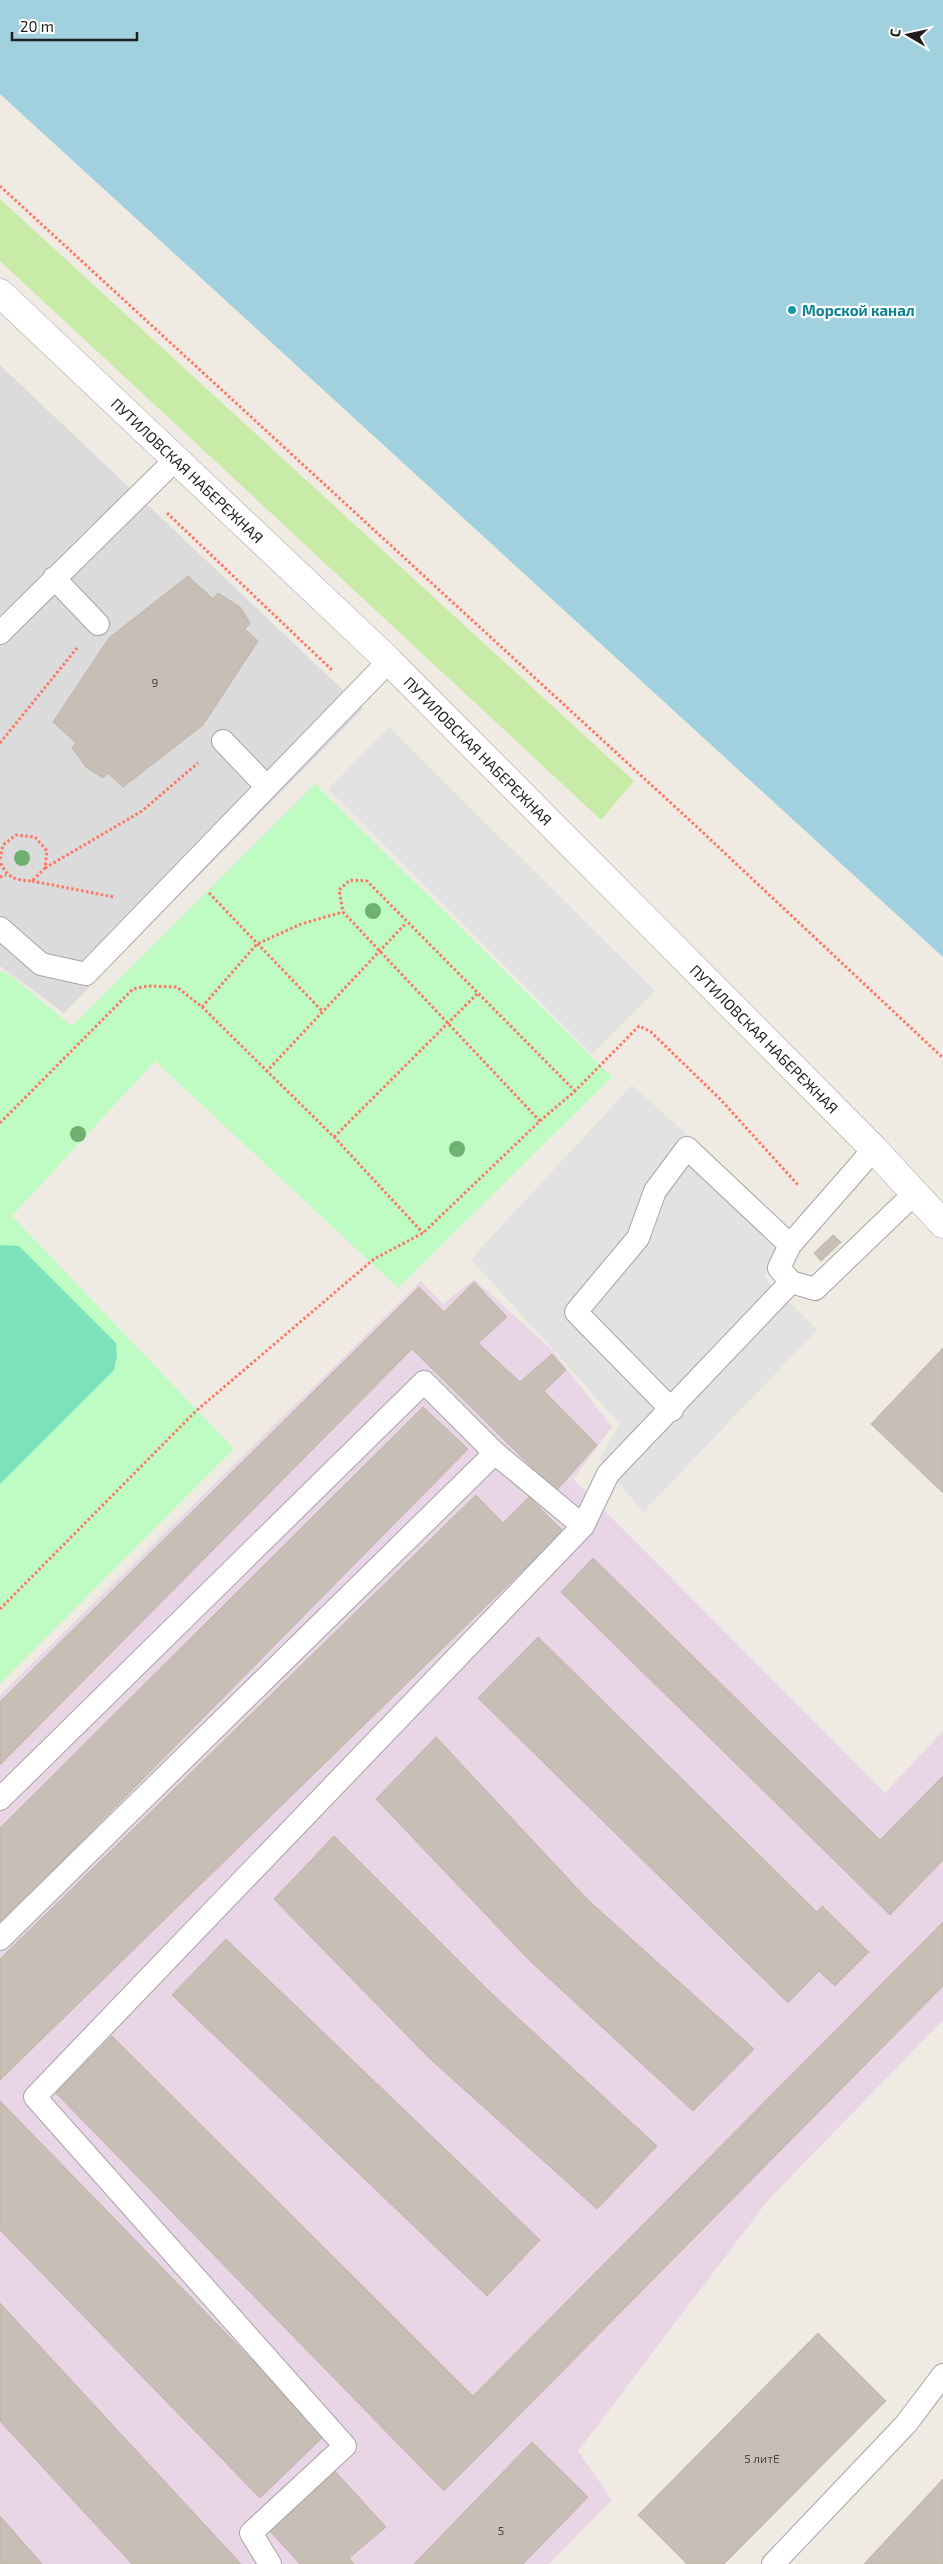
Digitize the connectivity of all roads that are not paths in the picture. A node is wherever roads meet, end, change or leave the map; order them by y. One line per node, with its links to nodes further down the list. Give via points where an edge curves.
1 (0, 293): 2 (street, ПУТИЛОВСКАЯ НАБЕРЕЖНАЯ)
2 (176, 459): 3 (lane); 6 (street, ПУТИЛОВСКАЯ НАБЕРЕЖНАЯ)
3 (54, 578): 4 (lane); 5 (lane)
4 (98, 624)
5 (0, 633)
6 (389, 661): 8 (lane); 10 (street, ПУТИЛОВСКАЯ НАБЕРЕЖНАЯ)
7 (222, 741): 8 (lane)
8 (267, 787): 9 (lane, via 86,974 41,964)
9 (0, 928)
10 (874, 1149): 11 (street, ПУТИЛОВСКАЯ НАБЕРЕЖНАЯ); 13 (lane)
11 (915, 1193): 12 (street, ПУТИЛОВСКАЯ НАБЕРЕЖНАЯ); 14 (lane, via 815,1289)
12 (943, 1224)
13 (790, 1245): 14 (lane, via 779,1268); 15 (lane, via 687,1148 655,1191 638,1238 576,1312)
14 (791, 1282): 15 (lane)
15 (672, 1410): 17 (lane, via 608,1474)
16 (496, 1453): 17 (lane); 18 (lane, via 424,1382); 19 (lane)
17 (583, 1526): 21 (lane, via 35,2097 345,2446 251,2533)
18 (0, 1799)
19 (0, 1939)
20 (943, 2375): 22 (lane, via 906,2424)
21 (270, 2564)
22 (773, 2564)

